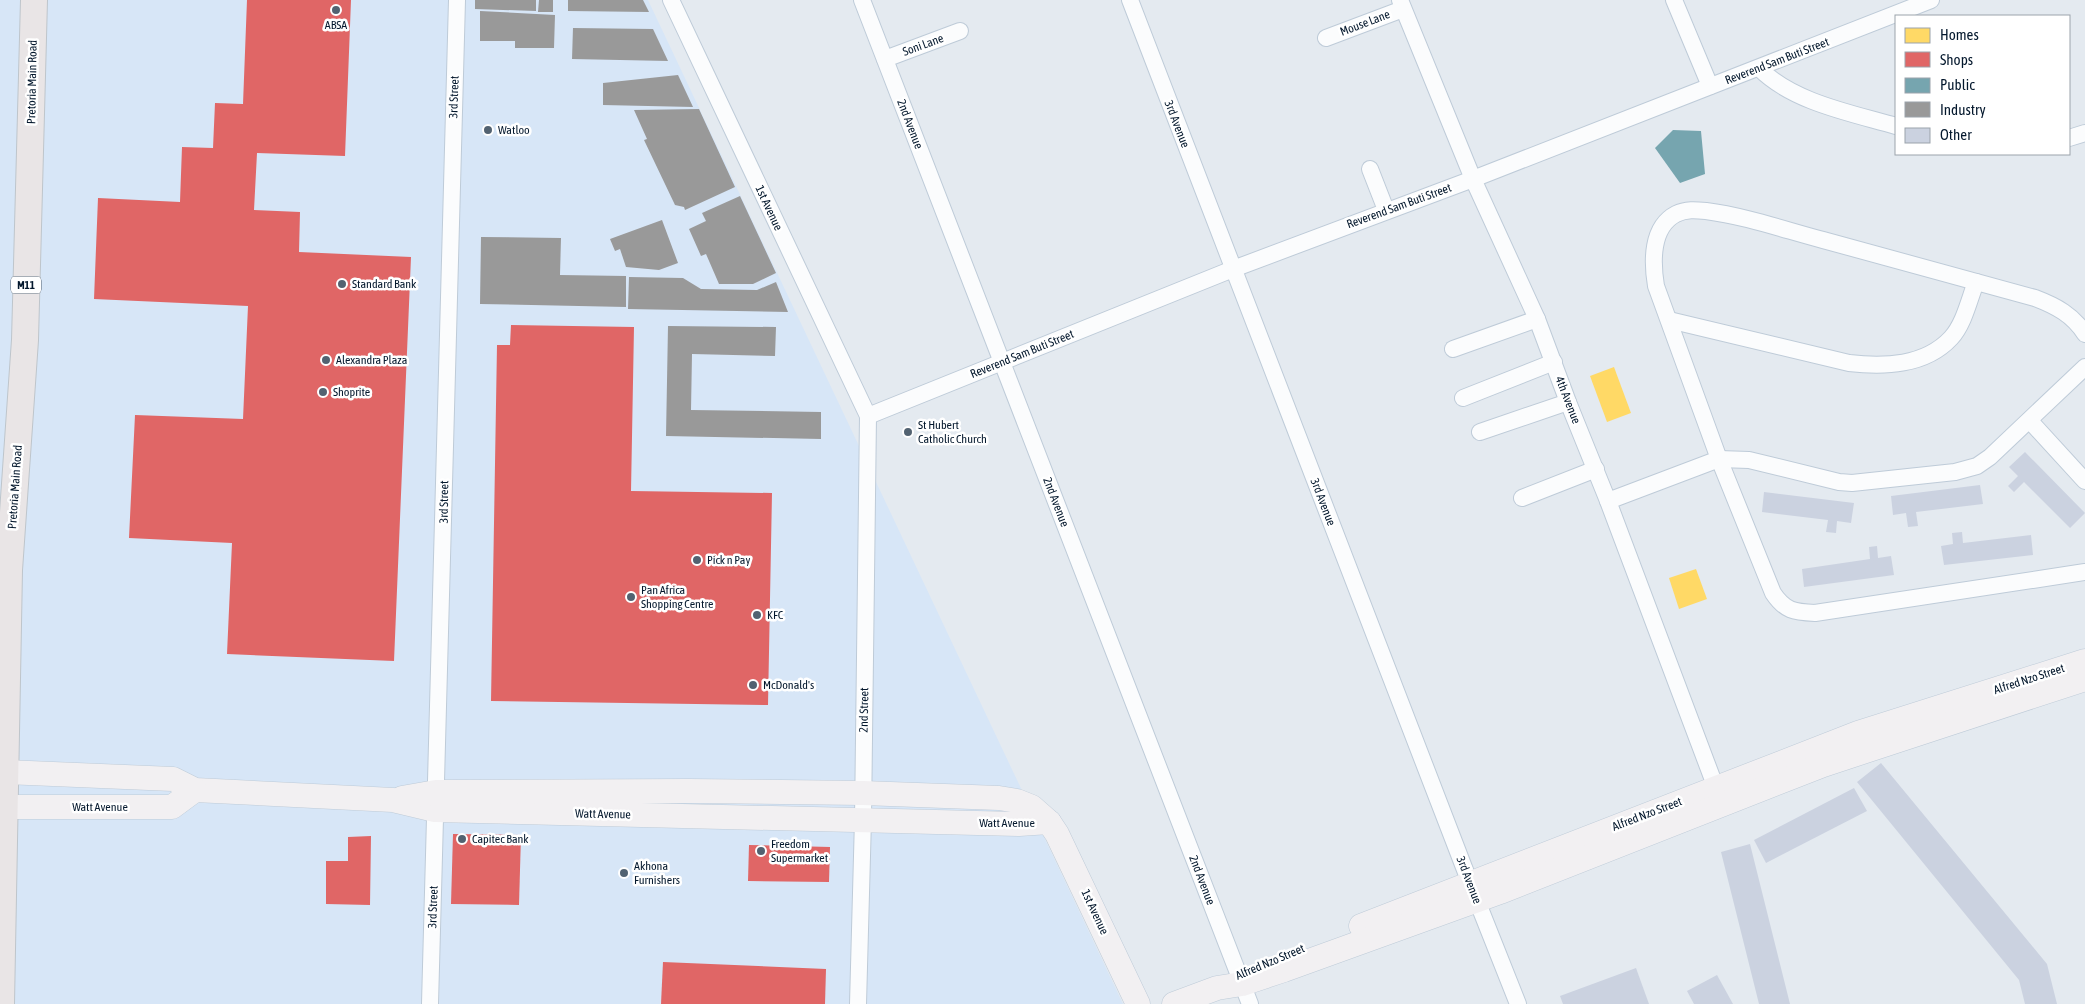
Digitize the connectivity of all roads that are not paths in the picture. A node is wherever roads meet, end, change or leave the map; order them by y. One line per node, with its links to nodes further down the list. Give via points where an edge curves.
1 (34, 0): 42 (main road, Pretoria Main Road / M11, via 25,340 9,570)
2 (457, 0): 46 (street, 3rd Street)
3 (671, 0): 31 (street, 1st Avenue)
4 (862, 0): 11 (street, 2nd Avenue)
5 (1130, 0): 20 (street, 3rd Avenue)
6 (1674, 0): 13 (street)
7 (1931, 0): 12 (street, Reverend Sam Buti Street)
8 (1402, 4): 10 (street, Mouse Lane); 18 (street, 4th Avenue)
9 (960, 31): 11 (street, Soni Lane)
10 (1326, 38)
11 (885, 59): 26 (street, 2nd Avenue)
12 (1759, 68): 13 (street, Reverend Sam Buti Street); 14 (street, via 1770,80 1790,92)
13 (1710, 86): 18 (street, Reverend Sam Buti Street)
14 (1895, 126)
15 (2085, 133): 16 (street)
16 (2070, 138)
17 (1370, 169): 19 (street)
18 (1472, 179): 19 (street, Reverend Sam Buti Street); 22 (street, 4th Avenue)
19 (1386, 210): 20 (street, Reverend Sam Buti Street)
20 (1233, 269): 26 (street, Reverend Sam Buti Street); 50 (street, 3rd Avenue)
21 (1976, 282): 23 (street, via 1951,338 1930,354 1896,364 1849,364); 23 (street, via 1764,224 1691,210 1676,214 1667,222 1655,247 1653,268 1656,286); 24 (street, via 2055,306 2071,316)
22 (1536, 319): 25 (street); 27 (street, 4th Avenue)
23 (1669, 320): 34 (street)
24 (2085, 334)
25 (1453, 349)
26 (1002, 362): 31 (street, Reverend Sam Buti Street); 51 (street, 2nd Avenue)
27 (1554, 362): 29 (street); 30 (street, 4th Avenue)
28 (2085, 367): 32 (street)
29 (1463, 398)
30 (1568, 402): 33 (street); 35 (street, 4th Avenue)
31 (868, 416): 44 (street, 2nd Street)
32 (2030, 421): 34 (street, via 1977,466 1928,476 1839,482 1749,460); 36 (street)
33 (1480, 432)
34 (1719, 459): 38 (street); 39 (street, via 1773,593 1790,610 1814,613)
35 (1596, 469): 37 (street); 38 (street, 4th Avenue)
36 (2085, 481)
37 (1522, 498)
38 (1608, 500): 45 (street, 4th Avenue)
39 (2085, 572)
40 (2085, 661): 45 (street, Alfred Nzo Street, via 1858,733)
41 (2085, 679): 45 (street, Alfred Nzo Street)
42 (2, 772): 43 (street, Watt Avenue, via 174,779); 47 (main road, Pretoria Main Road / M11)
43 (194, 790): 46 (street, Watt Avenue); 47 (street, Watt Avenue, via 172,807)
44 (863, 793): 46 (street, Watt Avenue, via 689,791); 48 (street, 2nd Street); 49 (street, Watt Avenue, via 999,798 1032,807)
45 (1719, 796): 50 (street, Alfred Nzo Street)
46 (436, 801): 48 (street, Watt Avenue); 53 (street, 3rd Street)
47 (2, 807): 52 (main road, Pretoria Main Road / M11)
48 (863, 820): 49 (street, Watt Avenue); 54 (street, 2nd Street)
49 (1049, 822): 55 (street, 1st Avenue)
50 (1473, 892): 51 (street, Alfred Nzo Street); 57 (street, 3rd Avenue)
51 (1244, 988): 56 (street, Alfred Nzo Street, via 1217,988)
52 (1, 1004)
53 (430, 1004)
54 (858, 1004)
55 (1138, 1004)
56 (1174, 1004)
57 (1518, 1004)

